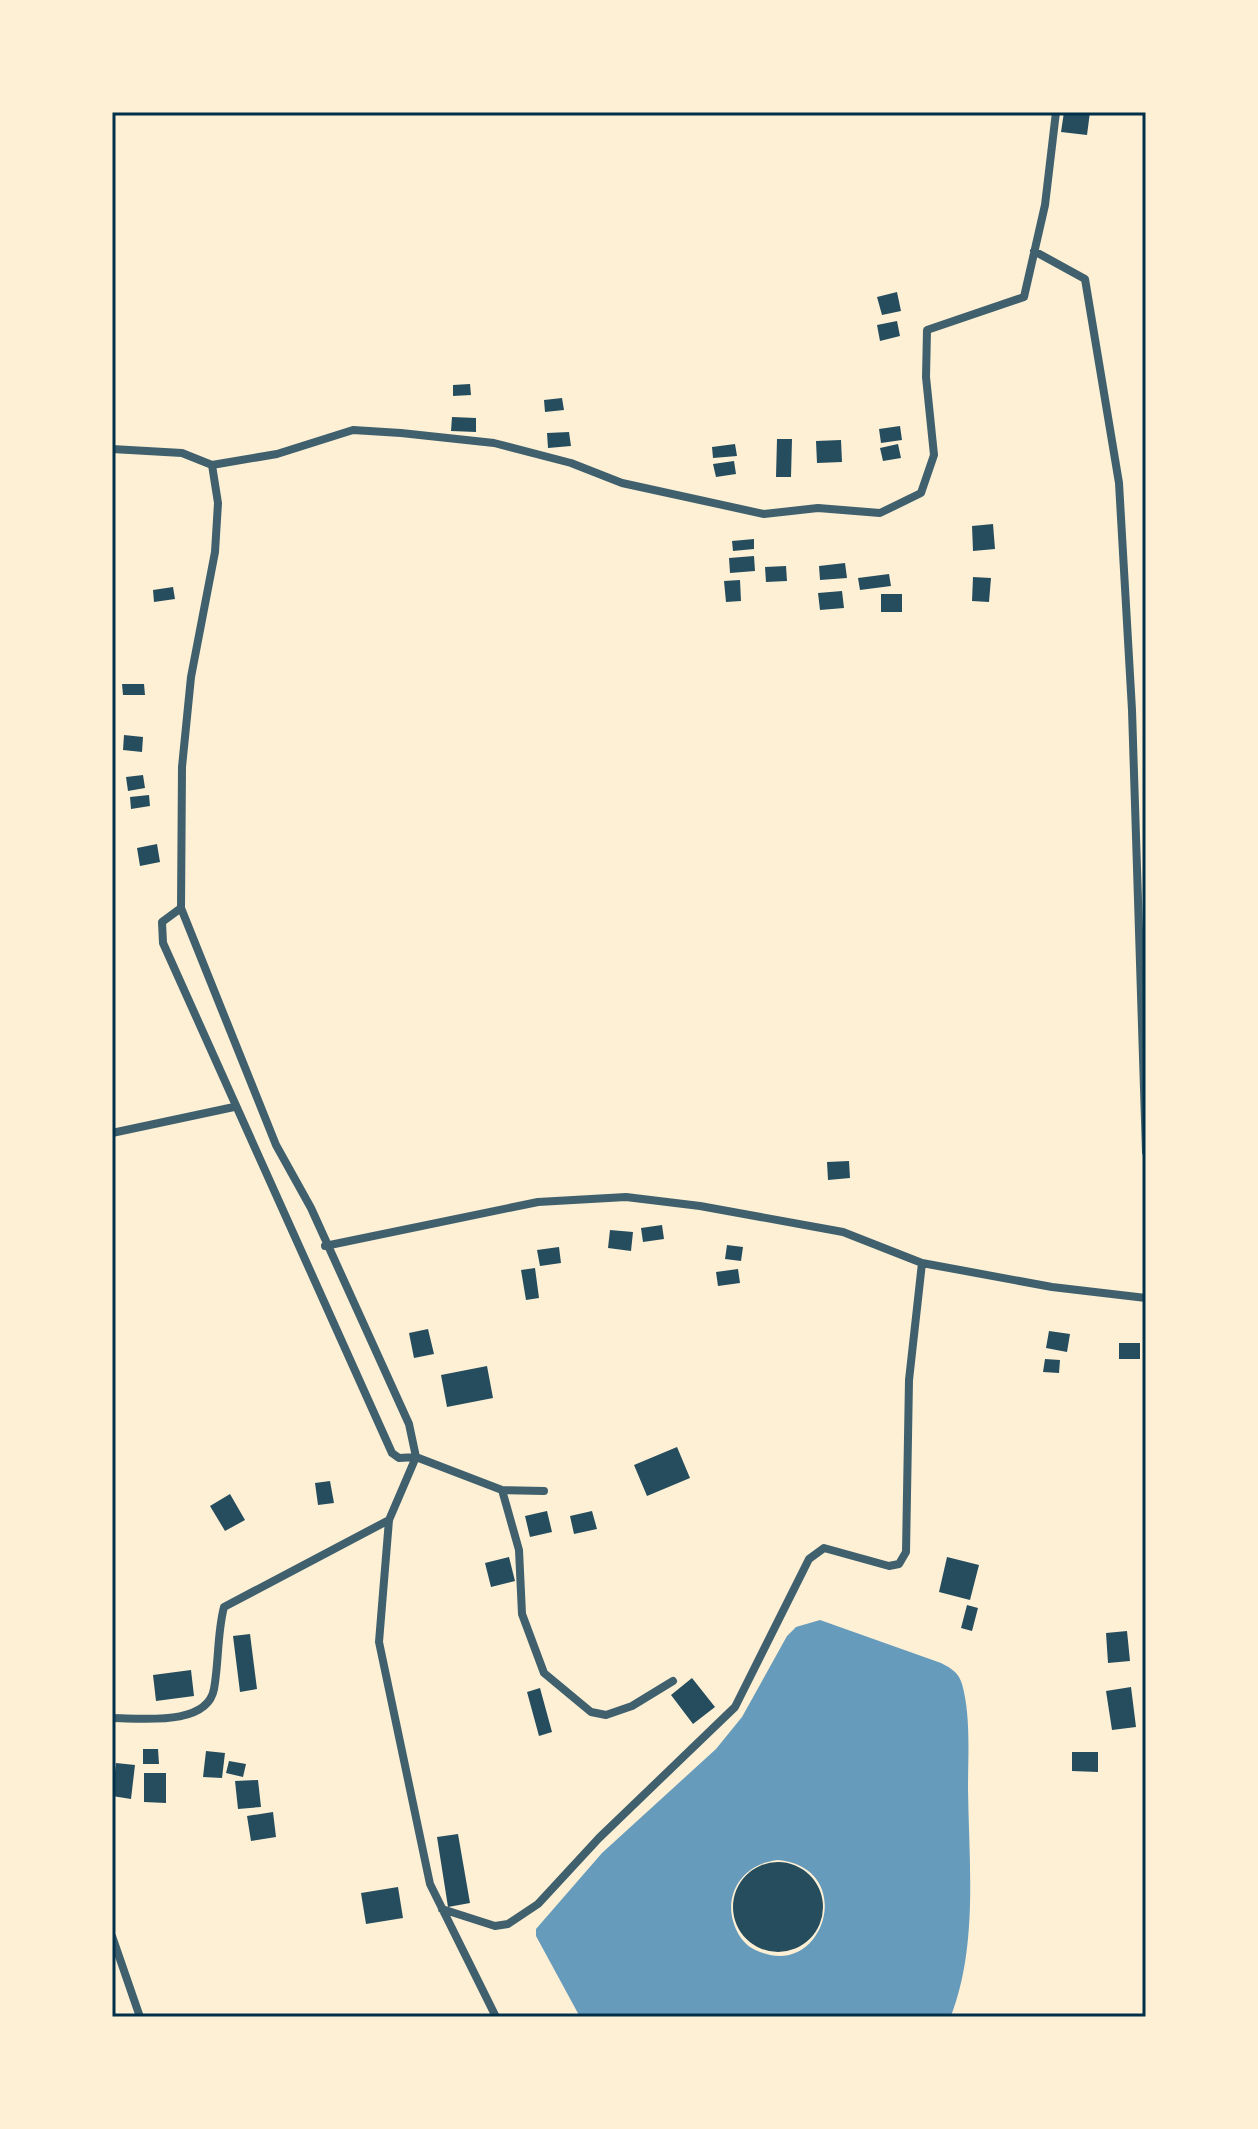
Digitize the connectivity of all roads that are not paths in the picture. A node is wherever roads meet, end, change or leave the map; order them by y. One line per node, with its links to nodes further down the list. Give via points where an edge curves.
1 (1056, 112): 2 (street)
2 (1034, 251): 4 (street, via 1024,297 927,330 934,455 921,493 880,513 818,508 764,514 622,483 494,443 401,433 353,430 277,454); 8 (street, via 1085,279 1119,483)
3 (112, 449): 4 (street, via 182,453)
4 (212, 465): 5 (street, via 218,503 215,552 191,677 182,767)
5 (181, 908): 6 (street, via 162,922 163,943); 9 (street, via 250,1086)
6 (234, 1107): 7 (street); 12 (street, via 392,1453)
7 (112, 1133)
8 (1146, 1152)
9 (325, 1246): 10 (street, via 538,1202 626,1197 843,1232); 12 (street, via 409,1424)
10 (922, 1263): 11 (street); 18 (street, via 909,1380 906,1552 899,1564 889,1566 824,1548 809,1559 735,1707 538,1904 508,1924 495,1926)
11 (1146, 1298)
12 (416, 1457): 13 (street); 15 (street)
13 (502, 1490): 14 (street); 16 (street, via 519,1550 522,1614 544,1673 591,1712 606,1715)
14 (544, 1491)
15 (389, 1520): 17 (street, via 224,1607 216,1635 214,1692 199,1710 170,1717); 18 (street, via 379,1642 430,1884)
16 (673, 1681)
17 (112, 1718)
18 (442, 1909): 21 (street)
19 (112, 1936): 20 (street)
20 (140, 2017)
21 (496, 2017)

